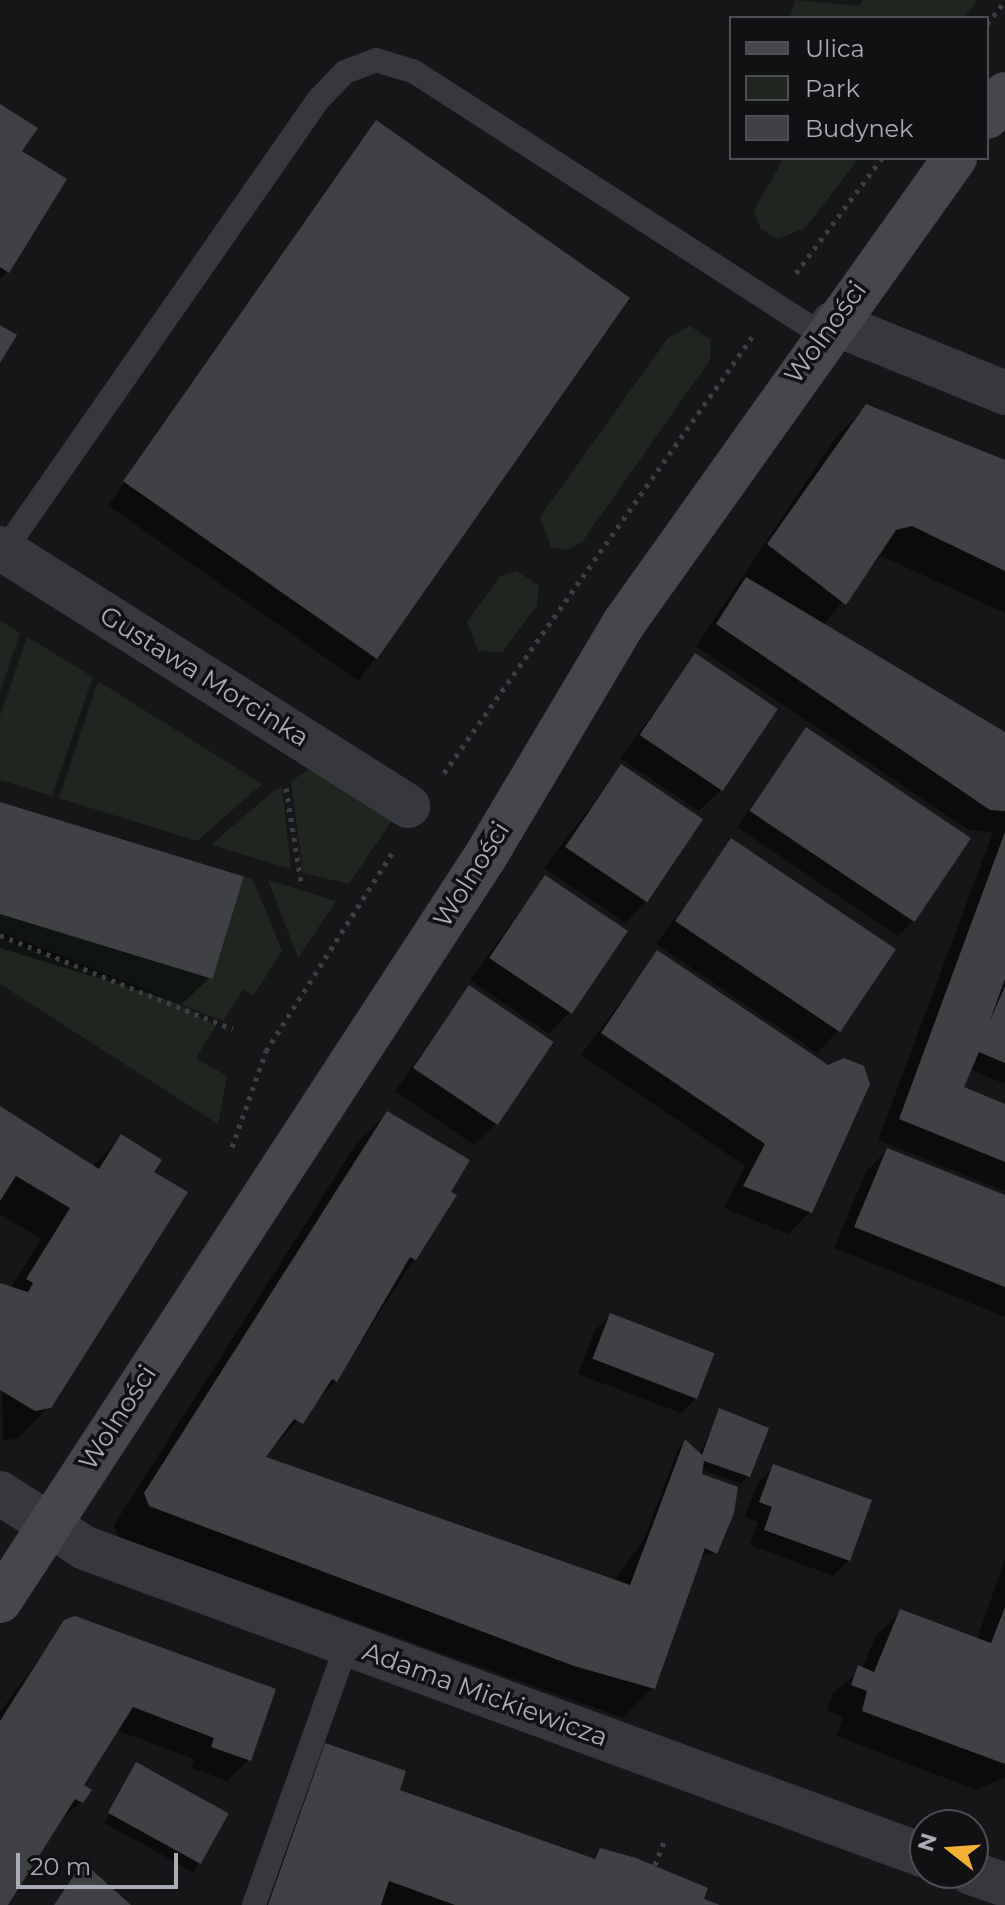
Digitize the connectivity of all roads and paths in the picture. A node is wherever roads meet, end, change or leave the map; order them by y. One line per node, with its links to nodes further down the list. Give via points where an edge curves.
1 (1005, 1): 2 (path)
2 (989, 21)
3 (1005, 94): 4 (street)
4 (989, 114)
5 (880, 160): 7 (path)
6 (954, 160): 8 (street, Wolności)
7 (798, 270)
8 (828, 329): 10 (street); 11 (lane, via 413,71 376,60 345,72 318,100); 19 (street, Wolności, via 624,623 485,857)
9 (748, 343): 13 (path)
10 (1005, 393)
11 (2, 549): 13 (street, Gustawa Morcinka)
12 (281, 776): 14 (path)
13 (415, 811): 17 (path, via 266,1051)
14 (301, 882)
15 (0, 935): 16 (path)
16 (233, 1029)
17 (234, 1144)
18 (0, 1493): 19 (street, Adama Mickiewicza)
19 (48, 1525): 20 (street, Wolności); 21 (street, Adama Mickiewicza, via 85,1548)
20 (0, 1601)
21 (347, 1644): 23 (street, Adama Mickiewicza); 25 (lane)
22 (665, 1839): 24 (path)
23 (909, 1850)
24 (655, 1865)
25 (254, 1905)

